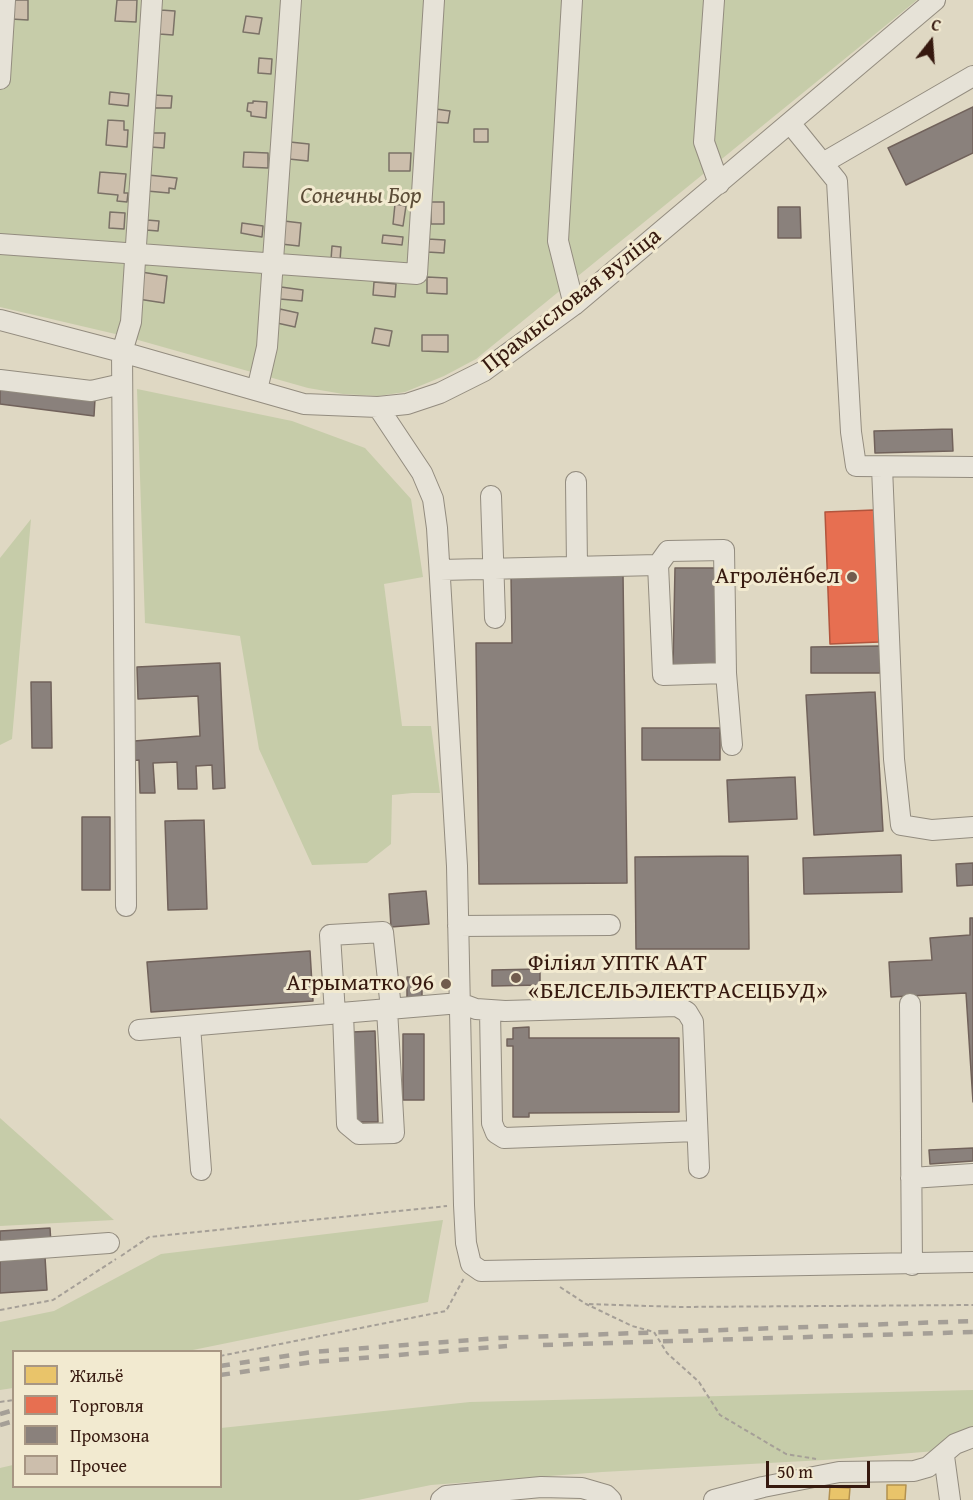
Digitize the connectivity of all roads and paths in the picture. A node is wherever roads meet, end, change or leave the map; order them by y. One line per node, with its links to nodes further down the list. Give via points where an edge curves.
1 (5, 0): 9 (street)
2 (152, 0): 14 (street)
3 (291, 0): 15 (street)
4 (434, 0): 15 (street, via 417,274)
5 (572, 0): 16 (street, via 558,241)
6 (714, 0): 12 (street, via 704,142)
7 (934, 0): 10 (street, Прамысловая вуліца)
8 (973, 76): 11 (street)
9 (0, 79)
10 (790, 123): 11 (street); 12 (street, Прамысловая вуліца)
11 (822, 163): 23 (street, via 837,181 856,466)
12 (719, 184): 16 (street, Прамысловая вуліца)
13 (0, 244): 14 (street)
14 (135, 254): 15 (street); 18 (street, via 131,322)
15 (273, 264): 21 (street, via 267,347)
16 (574, 305): 22 (street, Прамысловая вуліца, via 484,371 440,393 407,404)
17 (0, 320): 18 (street, Прамысловая вуліца)
18 (122, 352): 20 (street); 21 (street, Прамысловая вуліца)
19 (0, 380): 20 (street, via 91,392)
20 (122, 384): 35 (street)
21 (257, 390): 22 (street, Прамысловая вуліца, via 304,404)
22 (378, 407): 30 (street, via 422,473 433,499)
23 (882, 466): 24 (street); 34 (street, via 894,759 901,825 932,830)
24 (973, 467)
25 (576, 482): 28 (street)
26 (491, 496): 29 (street)
27 (658, 564): 28 (street); 32 (street, via 663,675); 32 (street, via 668,551 724,550)
28 (577, 567): 29 (street)
29 (494, 569): 30 (street); 31 (street)
30 (440, 570): 37 (street)
31 (495, 618)
32 (726, 673): 33 (street)
33 (732, 745)
34 (973, 827)
35 (126, 906)
36 (610, 925): 37 (street)
37 (458, 926): 38 (street)
38 (460, 1003): 40 (street); 41 (street); 50 (street)
39 (910, 1004): 49 (street)
40 (389, 1009): 42 (street); 42 (street, via 383,932 330,935); 42 (street, via 394,1133 359,1134 347,1124)
41 (490, 1010): 45 (street, via 677,1006 693,1022); 45 (street, via 495,1133 504,1138)
42 (339, 1013): 43 (street)
43 (190, 1026): 44 (street); 47 (street)
44 (139, 1030)
45 (697, 1131): 46 (street)
46 (699, 1168)
47 (201, 1170)
48 (973, 1174): 49 (street)
49 (911, 1178): 55 (street)
50 (464, 1205): 54 (street); 57 (path, via 149,1237 53,1300)
51 (109, 1243): 52 (street)
52 (0, 1251)
53 (973, 1262): 55 (street)
54 (471, 1264): 55 (street, via 481,1271); 58 (path, via 446,1311)
55 (912, 1264)
56 (973, 1305): 61 (path, via 680,1308 586,1304 654,1332 666,1353 699,1382 720,1415 786,1454)
57 (0, 1310)
58 (222, 1356)
59 (973, 1437): 60 (street, via 955,1444)
60 (944, 1456): 62 (street, via 914,1471 839,1472); 65 (street)
61 (824, 1460)
62 (720, 1499)
63 (441, 1500): 64 (street, via 446,1496 541,1487 582,1488)
64 (611, 1500)
65 (950, 1500)

